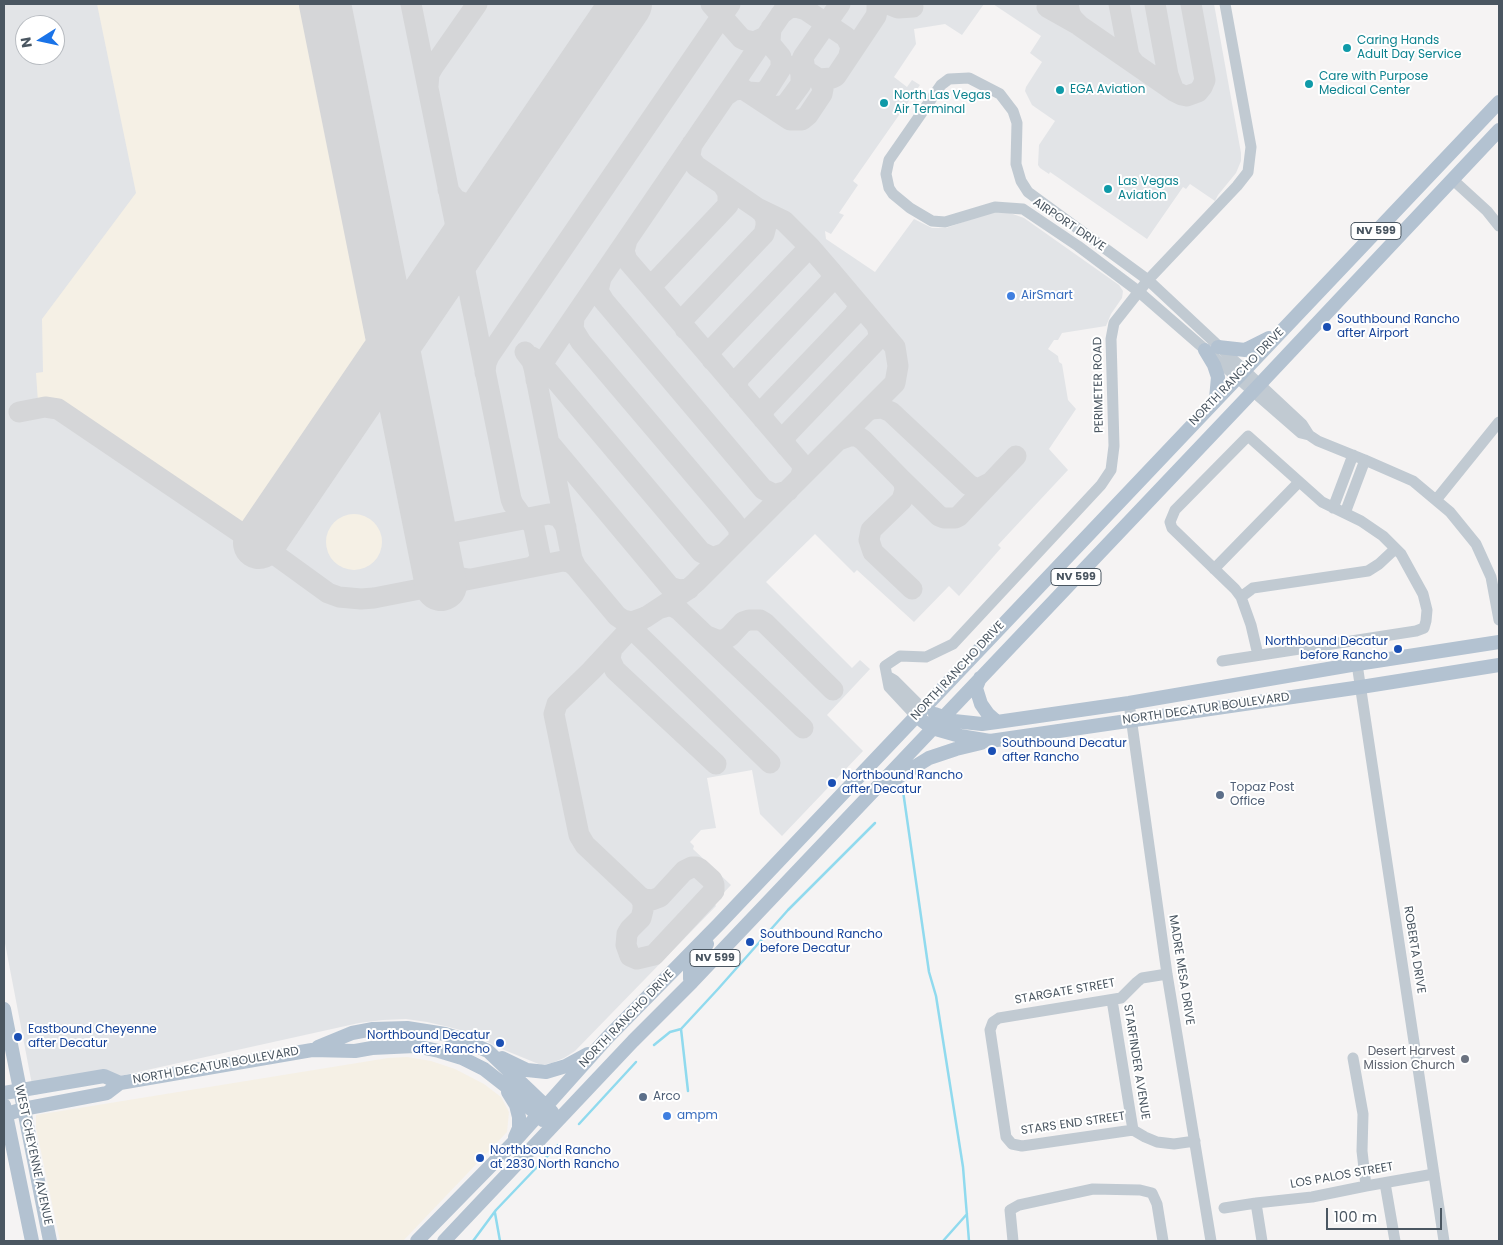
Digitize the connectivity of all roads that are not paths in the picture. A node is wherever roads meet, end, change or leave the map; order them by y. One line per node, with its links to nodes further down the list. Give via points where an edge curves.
1 (1225, 4): 7 (street, PERIMETER ROAD, via 1251,147 1248,172)
2 (1499, 102): 3 (main road, NORTH RANCHO DRIVE / NV 599)
3 (1473, 130): 5 (main road, via 1472,145 1461,158); 9 (main road, NORTH RANCHO DRIVE / NV 599)
4 (1499, 130): 5 (main road, NORTH RANCHO DRIVE / NV 599)
5 (1452, 179): 6 (street); 12 (main road, NORTH RANCHO DRIVE / NV 599)
6 (1499, 226)
7 (1148, 280): 8 (street, PERIMETER ROAD); 8 (street, AIRPORT DRIVE, via 1028,192 1016,164 1017,123 1013,111 1000,94 969,78 949,79 941,85 889,160 886,174 894,194 932,221 945,222 995,207 1023,209); 10 (street, AIRPORT DRIVE)
8 (1138, 291): 10 (street, AIRPORT DRIVE); 35 (street, PERIMETER ROAD, via 1114,323 1111,339 1114,446 1111,470 1101,485 953,644 926,657 900,656 884,666 889,687)
9 (1279, 334): 10 (main road, via 1245,350); 11 (main road, NORTH RANCHO DRIVE / NV 599)
10 (1212, 348): 11 (street, AIRPORT DRIVE); 13 (main road, via 1218,377)
11 (1240, 374): 12 (street, AIRPORT DRIVE); 13 (main road, NORTH RANCHO DRIVE / NV 599)
12 (1256, 388): 15 (street, AIRPORT DRIVE, via 1301,433); 31 (main road, NORTH RANCHO DRIVE / NV 599)
13 (1216, 399): 35 (main road, NORTH RANCHO DRIVE / NV 599)
14 (1499, 422): 18 (street)
15 (1353, 455): 16 (street); 19 (street)
16 (1365, 460): 18 (street, via 1413,481); 20 (street)
17 (1300, 482): 19 (street); 22 (street); 22 (street, via 1248,436 1188,496 1175,510 1170,522 1172,528)
18 (1436, 500): 24 (street, via 1476,544 1491,576)
19 (1333, 508): 20 (street)
20 (1345, 513): 21 (street, via 1383,536)
21 (1395, 549): 23 (street, via 1368,571 1254,588); 26 (street, via 1423,594 1427,610 1424,628)
22 (1214, 569): 23 (street)
23 (1241, 597): 26 (street)
24 (1499, 620)
25 (1499, 642): 28 (main road, NORTH DECATUR BOULEVARD)
26 (1258, 655): 27 (street)
27 (1222, 661)
28 (1357, 664): 30 (main road, NORTH DECATUR BOULEVARD); 32 (street, ROBERTA DRIVE)
29 (1499, 665): 32 (main road, NORTH DECATUR BOULEVARD)
30 (1326, 669): 33 (main road, via 1297,682 1268,688); 34 (main road, NORTH DECATUR BOULEVARD)
31 (980, 678): 37 (main road, via 976,688 981,704); 38 (main road, NORTH RANCHO DRIVE / NV 599)
32 (1361, 687): 33 (main road, NORTH DECATUR BOULEVARD); 62 (street, ROBERTA DRIVE)
33 (1266, 700): 36 (main road, NORTH DECATUR BOULEVARD)
34 (1129, 702): 36 (street, MADRE MESA DRIVE); 37 (main road, NORTH DECATUR BOULEVARD)
35 (920, 712): 38 (main road, NORTH DECATUR BOULEVARD); 41 (main road, NORTH RANCHO DRIVE / NV 599)
36 (1131, 719): 39 (main road, NORTH DECATUR BOULEVARD); 42 (street, MADRE MESA DRIVE)
37 (997, 722): 38 (main road, NORTH DECATUR BOULEVARD)
38 (937, 723): 39 (main road, NORTH DECATUR BOULEVARD, via 960,736); 40 (main road, NORTH RANCHO DRIVE / NV 599)
39 (990, 741): 40 (main road, via 929,758)
40 (870, 795): 43 (main road, NORTH RANCHO DRIVE / NV 599)
41 (719, 924): 43 (main road, via 691,968); 46 (main road, NORTH RANCHO DRIVE / NV 599)
42 (1167, 974): 44 (street, STARGATE STREET, via 1142,978 1121,998); 59 (street, MADRE MESA DRIVE)
43 (692, 982): 57 (main road, NORTH RANCHO DRIVE / NV 599)
44 (1112, 1000): 58 (street, STARFINDER AVENUE); 61 (street, STARGATE STREET, via 999,1018 992,1022 990,1030 1006,1137)
45 (4, 1010): 52 (main road, WEST CHEYENNE AVENUE)
46 (607, 1038): 48 (main road, via 573,1063 546,1072 527,1070); 55 (main road, NORTH RANCHO DRIVE / NV 599)
47 (312, 1050): 48 (main road, NORTH DECATUR BOULEVARD, via 352,1033 394,1028 439,1032); 50 (main road, NORTH DECATUR BOULEVARD); 51 (main road, NORTH DECATUR BOULEVARD, via 355,1051 415,1046 462,1058 484,1069)
48 (488, 1051): 55 (main road, NORTH DECATUR BOULEVARD)
49 (1353, 1058): 64 (street, via 1363,1114 1362,1151)
50 (120, 1083): 52 (main road, NORTH DECATUR BOULEVARD, via 104,1076); 54 (main road, NORTH DECATUR BOULEVARD, via 107,1093)
51 (507, 1087): 55 (main road, NORTH DECATUR BOULEVARD); 60 (main road, via 516,1105 519,1123)
52 (19, 1091): 53 (main road, NORTH DECATUR BOULEVARD); 54 (main road, WEST CHEYENNE AVENUE)
53 (4, 1093)
54 (23, 1109): 56 (main road, NORTH DECATUR BOULEVARD); 68 (main road, WEST CHEYENNE AVENUE)
55 (542, 1110): 57 (main road, NORTH DECATUR BOULEVARD); 60 (main road, NORTH RANCHO DRIVE / NV 599)
56 (4, 1112): 67 (main road, WEST CHEYENNE AVENUE)
57 (556, 1123): 70 (main road, NORTH RANCHO DRIVE / NV 599)
58 (1133, 1130): 59 (street, STARS END STREET, via 1157,1142); 61 (street, STARS END STREET, via 1022,1146)
59 (1195, 1141): 73 (street, MADRE MESA DRIVE)
60 (512, 1143): 69 (main road, NORTH RANCHO DRIVE / NV 599)
61 (1012, 1144)
62 (1434, 1174): 63 (street, LOS PALOS STREET); 76 (street, ROBERTA DRIVE)
63 (1385, 1183): 64 (street, LOS PALOS STREET); 75 (street)
64 (1366, 1186): 65 (street, LOS PALOS STREET, via 1312,1198)
65 (1256, 1203): 66 (street, LOS PALOS STREET); 74 (street)
66 (1224, 1208)
67 (32, 1241)
68 (50, 1241)
69 (418, 1241)
70 (444, 1241)
71 (1014, 1241): 72 (street, via 1010,1210 1020,1204 1093,1190 1152,1193)
72 (1163, 1241)
73 (1211, 1241)
74 (1262, 1241)
75 (1395, 1241)
76 (1444, 1241)

